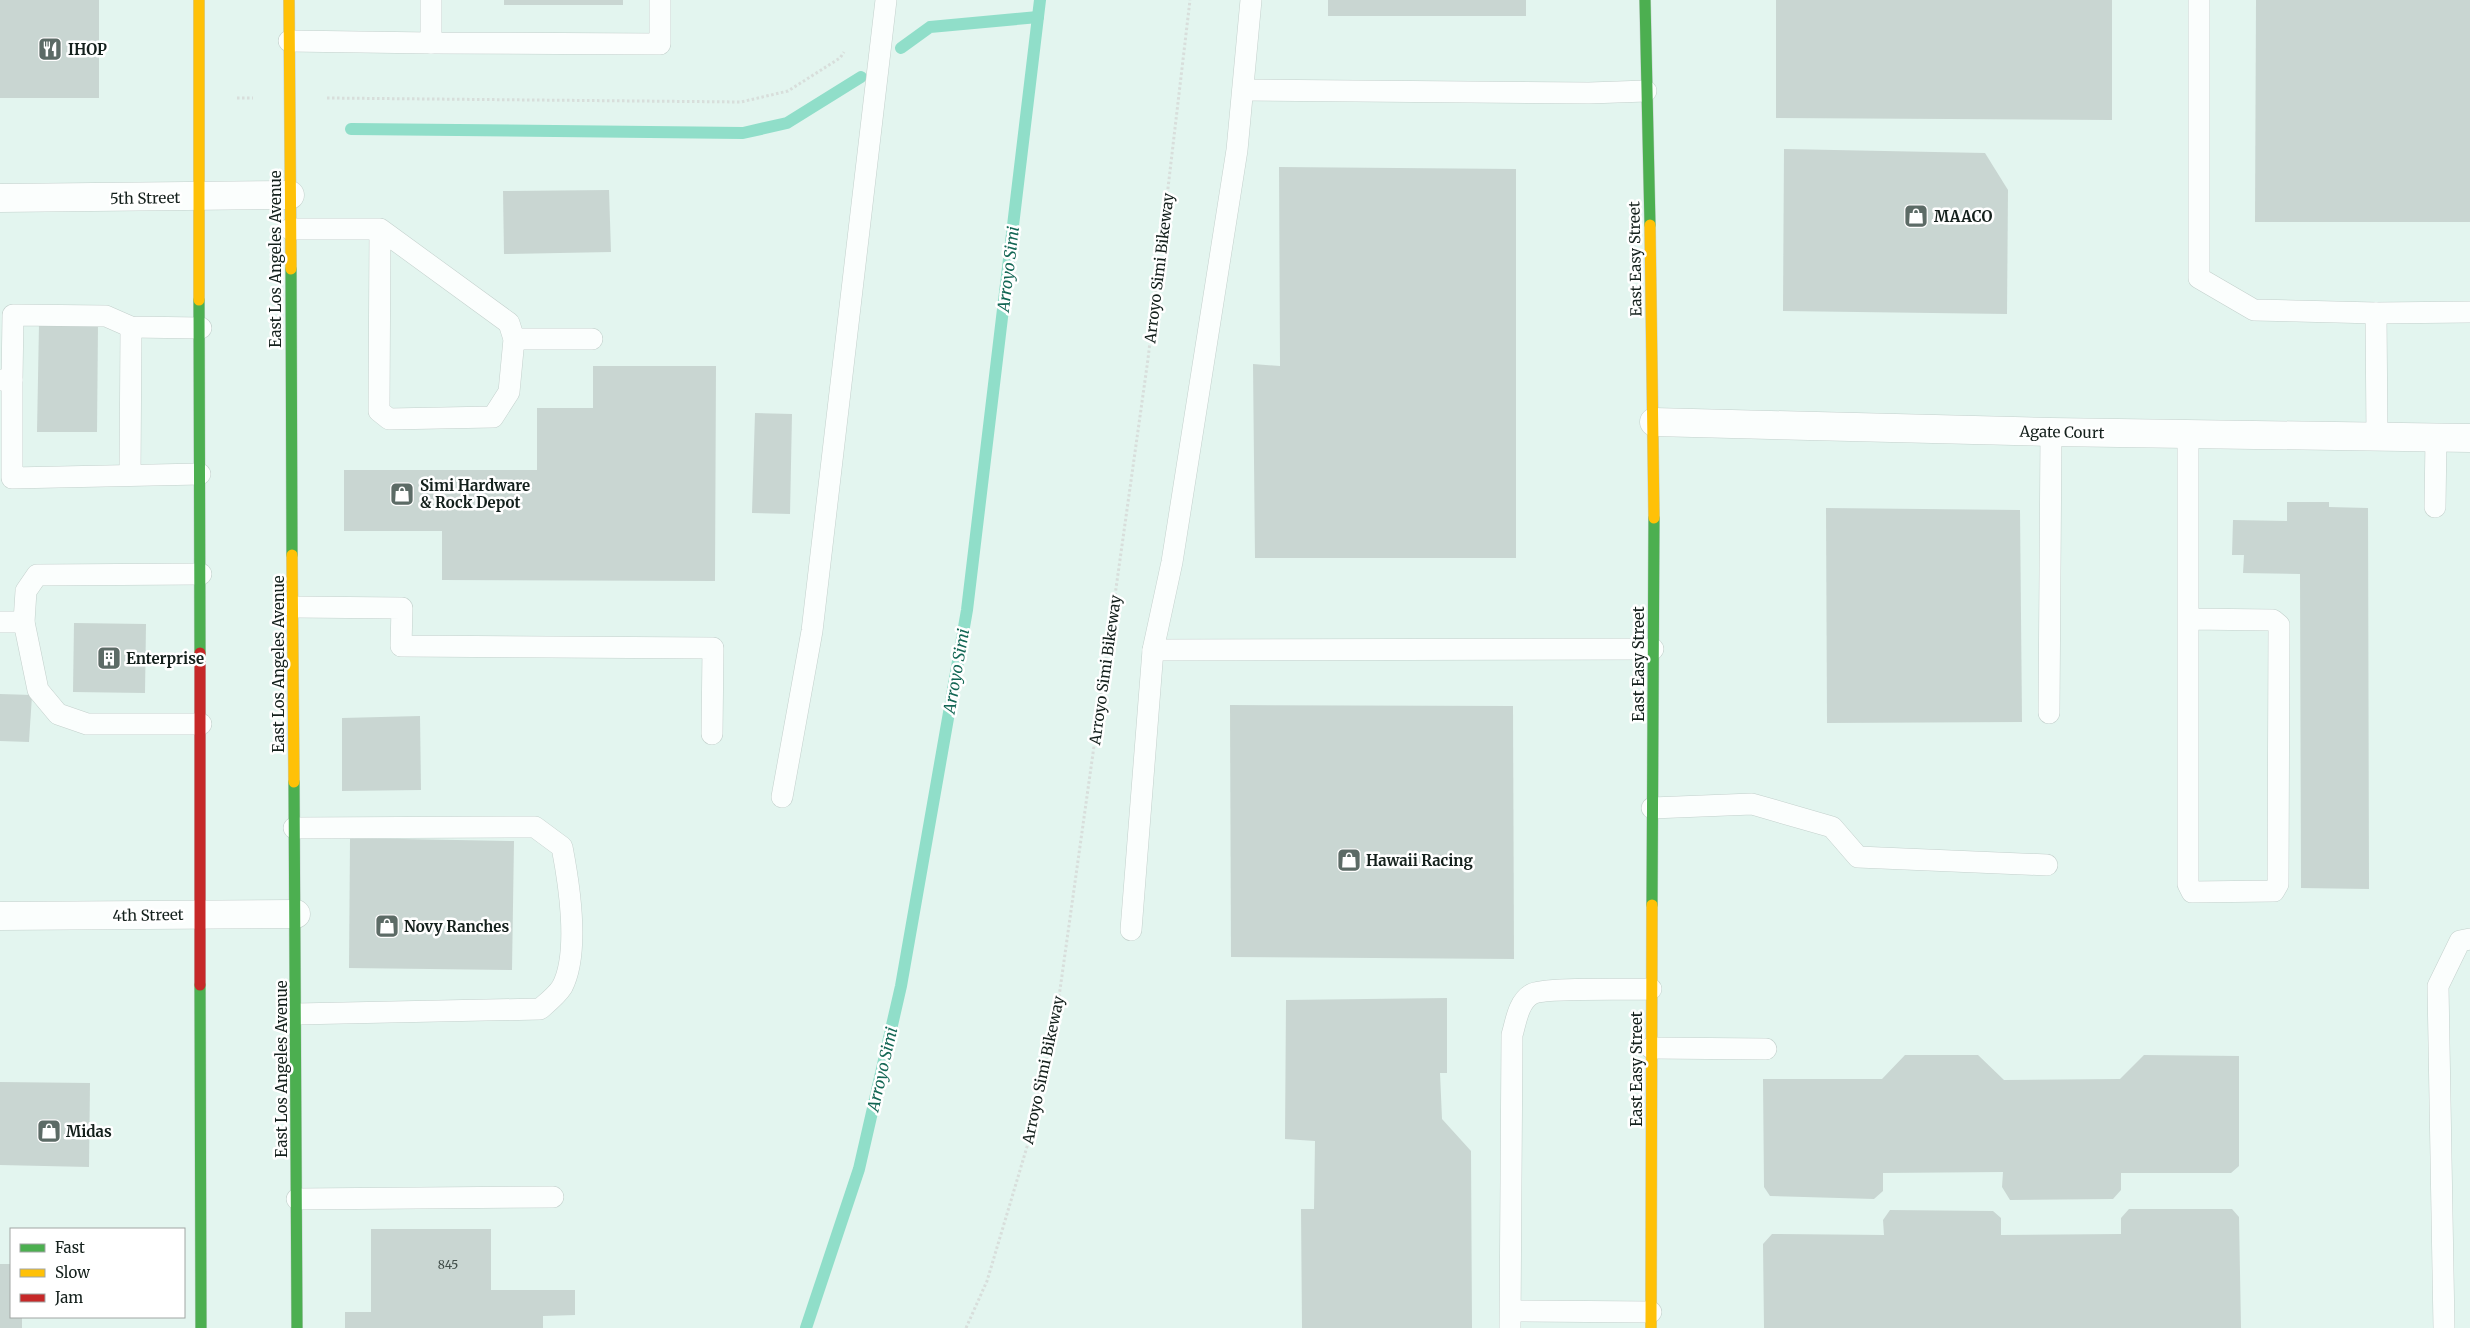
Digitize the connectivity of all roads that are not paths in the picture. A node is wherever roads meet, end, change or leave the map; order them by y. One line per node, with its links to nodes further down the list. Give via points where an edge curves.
1 (199, 0): 14 (main road)
2 (289, 0): 9 (main road, East Los Angeles Avenue)
3 (431, 0): 10 (lane)
4 (660, 0): 10 (lane, via 660,44)
5 (886, 0): 44 (lane, via 812,631)
6 (1251, 0): 11 (lane)
7 (1645, 0): 12 (main road, East Easy Street)
8 (2199, 0): 19 (lane, via 2199,278 2254,310)
9 (289, 41): 10 (lane); 13 (main road, East Los Angeles Avenue)
10 (431, 43)
11 (1243, 90): 12 (lane); 39 (lane, via 1237,150 1174,552)
12 (1646, 91): 25 (main road, East Easy Street)
13 (290, 195): 14 (street, 5th Street); 16 (main road, East Los Angeles Avenue)
14 (199, 197): 15 (street, 5th Street); 21 (main road)
15 (0, 198)
16 (290, 229): 17 (lane); 35 (main road, East Los Angeles Avenue)
17 (380, 229): 22 (lane, via 509,323); 22 (lane, via 379,411 389,419 493,417 509,392)
18 (2470, 312): 19 (lane)
19 (2376, 313): 28 (lane)
20 (131, 327): 21 (lane); 24 (lane, via 106,316 13,315); 32 (lane)
21 (201, 328): 31 (main road)
22 (514, 339): 23 (lane)
23 (592, 339)
24 (6, 380): 32 (lane, via 12,478)
25 (1654, 422): 26 (street, Agate Court); 40 (main road, East Easy Street)
26 (2051, 432): 27 (street, Agate Court); 41 (lane)
27 (2188, 434): 28 (street, Agate Court); 36 (lane)
28 (2377, 437): 29 (street, Agate Court)
29 (2436, 438): 30 (street, Agate Court); 33 (lane)
30 (2470, 438)
31 (200, 474): 32 (lane); 34 (main road)
32 (130, 475)
33 (2435, 507)
34 (201, 574): 38 (lane, via 37,575 26,591); 42 (main road)
35 (293, 607): 43 (lane, via 402,608 401,646 713,648); 46 (main road, East Los Angeles Avenue)
36 (2188, 619): 36 (lane, via 2188,884 2192,892 2274,891 2278,884 2279,625 2273,620)
37 (0, 622): 38 (lane)
38 (24, 622): 42 (lane, via 38,690 58,714 87,724)
39 (1153, 650): 40 (lane); 51 (lane)
40 (1653, 650): 45 (main road, East Easy Street)
41 (2048, 713)
42 (201, 724): 48 (main road)
43 (712, 734)
44 (782, 797)
45 (1652, 808): 47 (lane, via 1752,804 1832,827 1858,857); 53 (main road, East Easy Street)
46 (294, 828): 49 (main road, East Los Angeles Avenue); 54 (lane, via 535,827 562,847 571,894 570,962 562,988 540,1009)
47 (2047, 865)
48 (201, 914): 49 (street, 4th Street); 50 (street, 4th Street); 61 (main road)
49 (296, 914): 54 (main road, East Los Angeles Avenue)
50 (0, 916)
51 (1131, 930)
52 (2470, 939): 63 (lane, via 2460,941 2438,986)
53 (1651, 989): 55 (main road, East Easy Street); 59 (lane, via 1549,991 1532,994 1520,1008 1512,1035)
54 (296, 1014): 58 (main road, East Los Angeles Avenue)
55 (1651, 1048): 56 (lane); 60 (main road, East Easy Street)
56 (1766, 1049)
57 (553, 1197): 58 (lane)
58 (296, 1199): 62 (main road, East Los Angeles Avenue)
59 (1510, 1320): 60 (lane)
60 (1651, 1320)
61 (201, 1328)
62 (297, 1328)
63 (2444, 1328)

